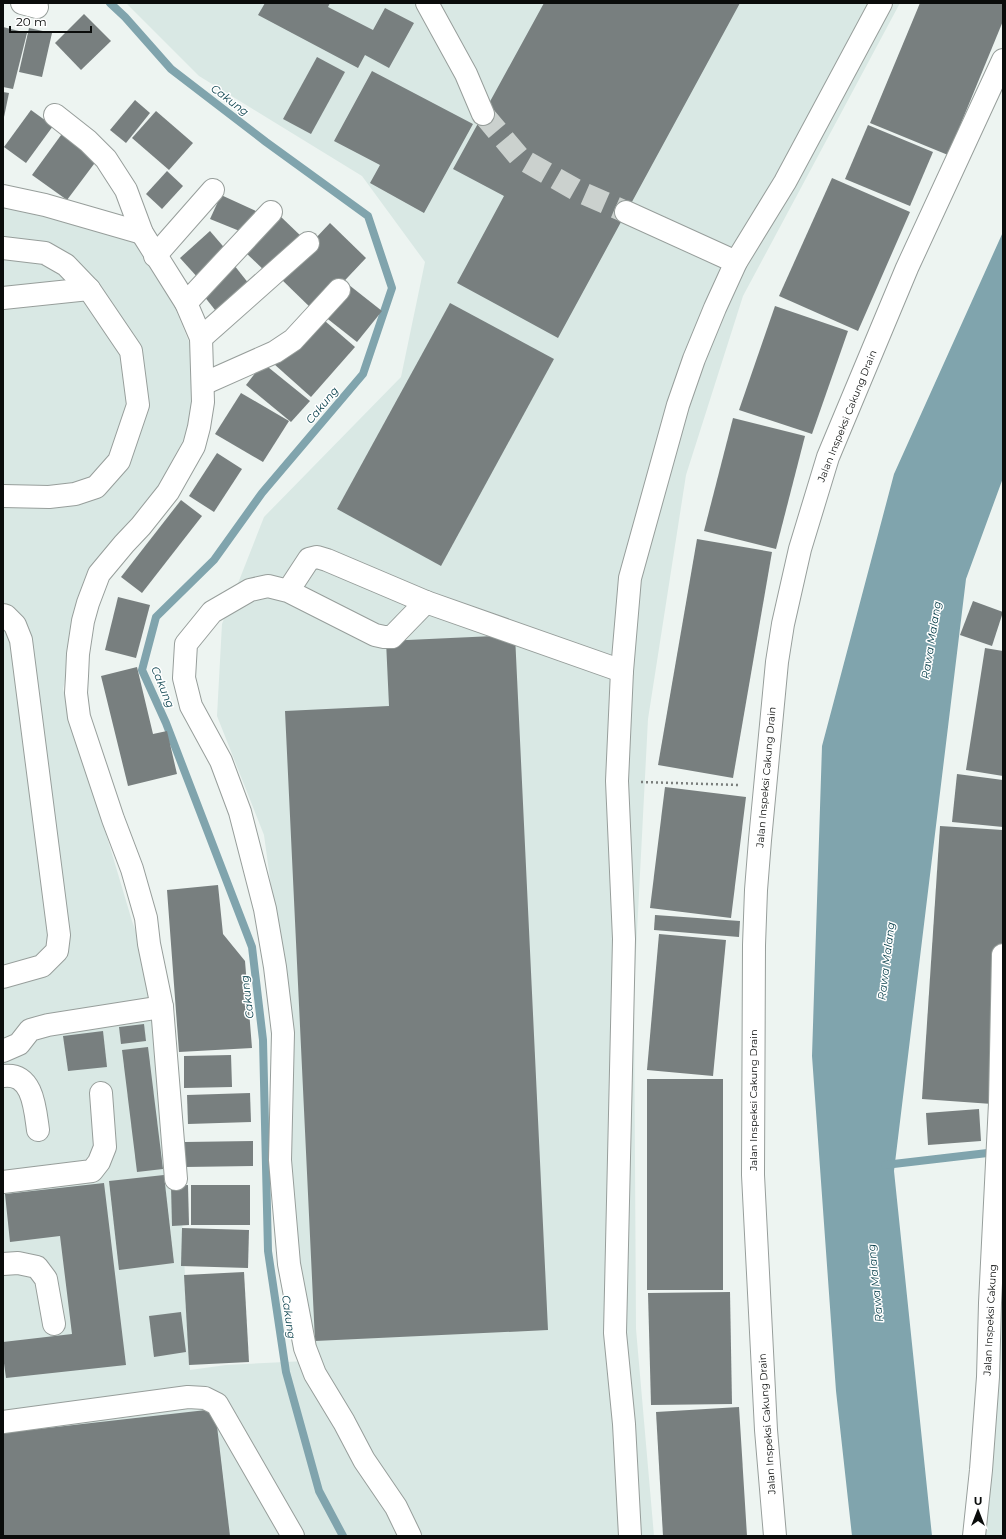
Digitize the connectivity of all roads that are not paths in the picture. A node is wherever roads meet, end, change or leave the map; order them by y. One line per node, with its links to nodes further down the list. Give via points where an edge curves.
1 (427, 3): 5 (street, via 466,74)
2 (881, 3): 14 (street, via 785,182)
3 (1003, 60): 44 (street, Jalan Inspeksi Cakung Drain, via 907,268 826,464 800,549 783,624 756,890 754,945 753,1175 766,1430)
4 (55, 114): 10 (street, via 106,159 126,190)
5 (483, 114)
6 (213, 190): 13 (street)
7 (3, 196): 10 (street, via 45,205)
8 (271, 212): 18 (street)
9 (626, 212): 14 (street)
10 (142, 233): 13 (street)
11 (308, 243): 19 (street)
12 (3, 248): 15 (street, via 45,253 66,265)
13 (155, 256): 18 (street)
14 (736, 262): 25 (street, via 694,358 676,412 630,578)
15 (89, 289): 17 (street); 21 (street, via 131,351 138,405 119,461 96,488 49,497)
16 (339, 290): 20 (street, via 292,340 275,352)
17 (3, 298)
18 (186, 304): 19 (street)
19 (201, 338): 20 (street)
20 (203, 384): 28 (street, via 203,402 194,446 168,492 99,574 88,603 78,654 76,693 79,717 142,902)
21 (3, 496)
22 (288, 591): 23 (street, via 368,632 384,637 392,637); 23 (street, via 309,559 317,557); 42 (street, via 268,586 250,590 212,612 186,644 184,678 191,706 221,762 240,812 265,909 283,1033 280,1160 288,1264 305,1348 314,1374 364,1460 396,1507)
23 (426, 602): 25 (street)
24 (3, 616): 27 (street, via 15,625 21,640 59,935 57,951 42,966)
25 (622, 671): 43 (street, via 617,781 624,939 615,1333 624,1424)
26 (1003, 955): 32 (street)
27 (3, 977)
28 (162, 1007): 29 (street, via 48,1025 30,1030 19,1044); 34 (street)
29 (3, 1051)
30 (3, 1076): 33 (street, via 8,1075 23,1081 33,1096)
31 (101, 1093): 35 (street, via 105,1147 92,1171)
32 (1002, 1103): 37 (street, Jalan Inspeksi Cakung, via 997,1173)
33 (38, 1130)
34 (176, 1179)
35 (3, 1182)
36 (3, 1264): 38 (street, via 18,1263 37,1267 46,1279)
37 (996, 1303): 39 (street, Jalan Inspeksi Cakung)
38 (54, 1324)
39 (995, 1376): 45 (street, Jalan Inspeksi Cakung)
40 (3, 1422): 41 (street, via 188,1397 205,1398 217,1404)
41 (292, 1536)
42 (410, 1536)
43 (630, 1536)
44 (775, 1536)
45 (974, 1536)

